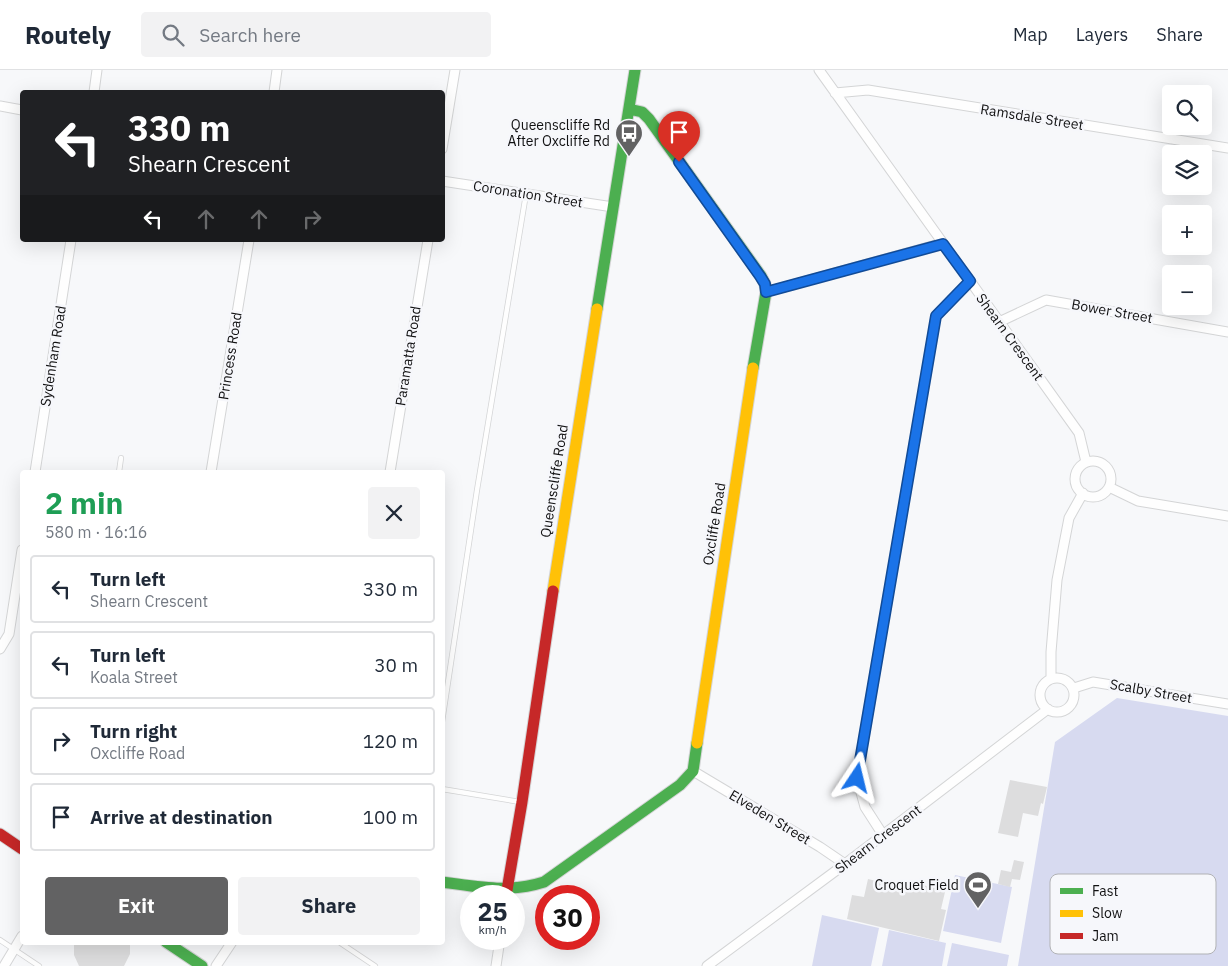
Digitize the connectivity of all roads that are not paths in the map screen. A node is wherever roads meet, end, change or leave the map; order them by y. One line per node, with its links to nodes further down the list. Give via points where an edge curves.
1 (97, 70): 6 (street)
2 (277, 70): 7 (street)
3 (455, 70): 12 (street)
4 (636, 70): 10 (street, Queenscliffe Road)
5 (819, 70): 8 (street, Shearn Crescent)
6 (94, 90)
7 (274, 90)
8 (835, 93): 13 (street, Ramsdale Street, via 868,90); 20 (street, Shearn Crescent)
9 (0, 106): 11 (street)
10 (629, 109): 16 (street, Queenscliffe Road); 22 (street, via 642,112 649,119 760,276)
11 (20, 110)
12 (445, 131)
13 (1228, 148)
14 (445, 181): 15 (street, Coronation Street)
15 (526, 194): 16 (street, Coronation Street); 38 (lane)
16 (613, 207): 43 (street, Queenscliffe Road)
17 (71, 242): 27 (street, Sydenham Road)
18 (249, 242): 29 (street, Princess Road)
19 (428, 242): 30 (street, Paramatta Road)
20 (943, 244): 21 (street, Shearn Crescent); 22 (street)
21 (970, 281): 23 (street, Shearn Crescent); 45 (street, via 936,316 857,778 865,807)
22 (766, 292): 41 (street, Oxcliffe Road)
23 (999, 322): 24 (street, Bower Street, via 1046,300); 26 (street, Shearn Crescent, via 1079,433)
24 (1228, 332)
25 (121, 458): 28 (lane)
26 (1086, 462): 31 (street, via 1096,461 1109,470); 32 (street, via 1075,475)
27 (34, 470)
28 (118, 470)
29 (211, 470)
30 (390, 470)
31 (1109, 487): 32 (street, via 1095,496); 33 (street, via 1138,501)
32 (1083, 493): 36 (street, via 1069,518 1057,580)
33 (1228, 516)
34 (20, 563): 35 (street, via 9,634)
35 (0, 649)
36 (1051, 678): 37 (street, via 1065,678); 40 (street, via 1041,688 1040,702)
37 (1074, 688): 39 (street, Scalby Street, via 1093,682); 40 (street, via 1074,702 1064,712 1050,712)
38 (445, 702)
39 (1228, 704)
40 (1048, 709): 45 (street, Shearn Crescent)
41 (693, 771): 47 (street, Elveden Street); 51 (street, via 680,785 544,882)
42 (445, 789): 43 (lane)
43 (522, 802): 50 (street, Queenscliffe Road)
44 (0, 834): 46 (street)
45 (883, 835): 47 (street, Shearn Crescent)
46 (20, 848)
47 (845, 864): 65 (street, Shearn Crescent)
48 (445, 882): 49 (street)
49 (462, 885)
50 (508, 885)
51 (525, 888)
52 (20, 939): 57 (street)
53 (0, 940): 57 (lane)
54 (170, 945): 61 (street)
55 (230, 945): 62 (street)
56 (344, 945): 63 (lane)
57 (14, 949): 59 (street); 60 (lane)
58 (498, 950): 64 (street)
59 (4, 966)
60 (39, 966)
61 (202, 966)
62 (216, 966)
63 (375, 966)
64 (496, 966)
65 (707, 966)

